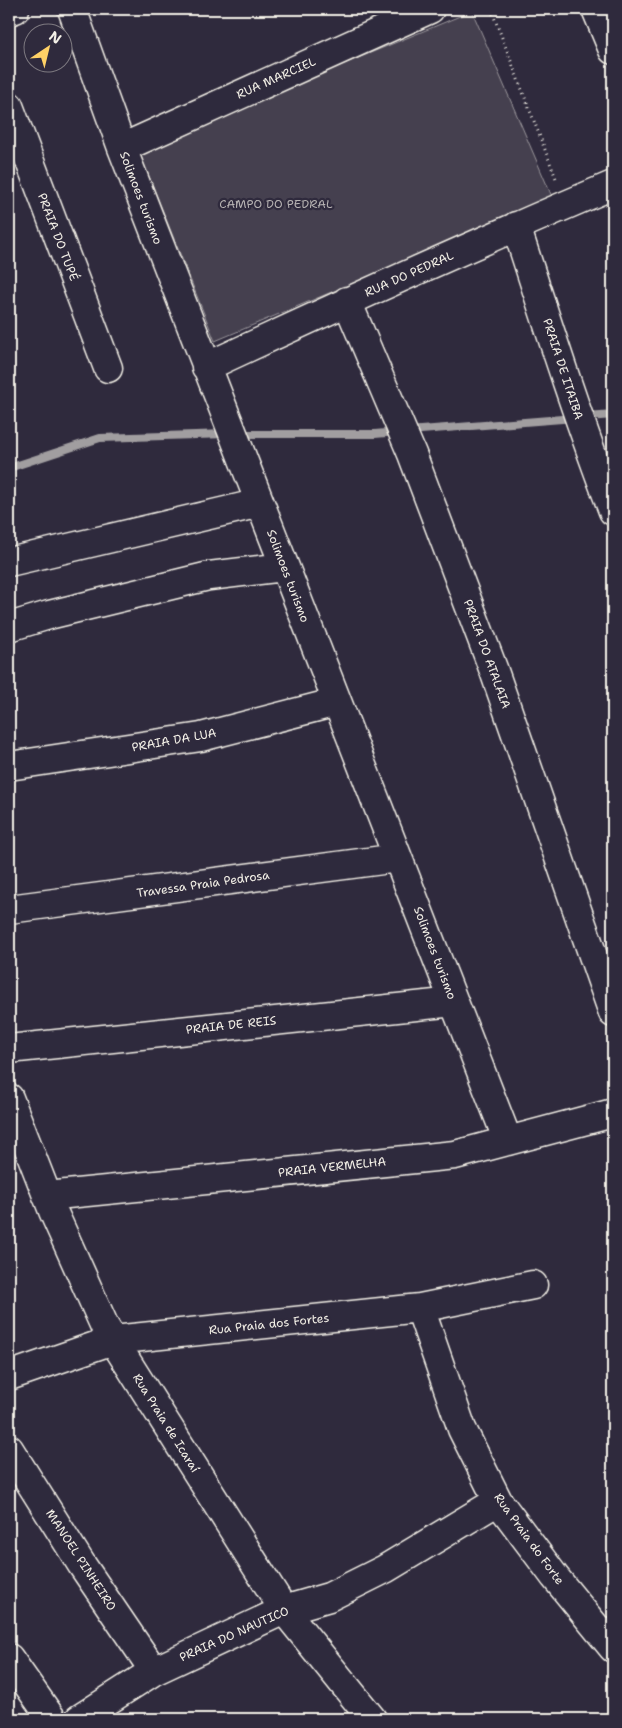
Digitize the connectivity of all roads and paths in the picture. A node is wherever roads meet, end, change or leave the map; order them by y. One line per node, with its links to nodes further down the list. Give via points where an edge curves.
1 (15, 9): 6 (street)
2 (72, 9): 9 (street, Solimoes turismo)
3 (430, 9): 9 (street, RUA MARCIEL)
4 (491, 9): 11 (path)
5 (596, 9): 7 (street)
6 (9, 11)
7 (613, 50)
8 (9, 106): 15 (street, PRAIA DO TUPÉ)
9 (122, 148): 14 (street, Solimoes turismo)
10 (613, 185): 11 (street, RUA DO PEDRAL)
11 (566, 205): 12 (street, RUA DO PEDRAL)
12 (516, 226): 13 (street, RUA DO PEDRAL); 17 (street, PRAIA DE ITAIBA, via 572,399)
13 (347, 301): 14 (street, RUA DO PEDRAL); 26 (street, PRAIA DO ATALAIA, via 412,454 494,671)
14 (206, 367): 16 (street, Solimoes turismo)
15 (108, 368)
16 (260, 503): 18 (street); 19 (street, Solimoes turismo)
17 (613, 511)
18 (9, 562)
19 (284, 567): 20 (street, via 209,576); 21 (street, Solimoes turismo)
20 (9, 627)
21 (337, 702): 22 (street, PRAIA DA LUA, via 201,737); 23 (street, Solimoes turismo)
22 (9, 766)
23 (398, 858): 24 (street, Travessa Praia Pedrosa); 25 (street, Solimoes turismo)
24 (9, 910)
25 (454, 1002): 27 (street, PRAIA DE REIS); 30 (street, Solimoes turismo)
26 (613, 1012)
27 (9, 1048)
28 (9, 1098): 31 (street, Rua Praia de Icaraí)
29 (613, 1113): 30 (street, PRAIA VERMELHA)
30 (508, 1141): 31 (street, PRAIA VERMELHA, via 455,1155)
31 (47, 1196): 34 (street, Rua Praia de Icaraí)
32 (533, 1285): 33 (street, Rua Praia dos Fortes)
33 (420, 1308): 34 (street, Rua Praia dos Fortes); 37 (street, Rua Praia do Forte, via 462,1429)
34 (113, 1340): 35 (street, Rua Praia dos Fortes); 38 (street, Rua Praia de Icaraí)
35 (9, 1376)
36 (9, 1449): 41 (street, MANOEL PINHEIRO)
37 (498, 1501): 38 (street, PRAIA DO NAUTICO, via 385,1569 329,1597); 39 (street, Rua Praia do Forte)
38 (284, 1610): 41 (street, PRAIA DO NAUTICO); 44 (street, Rua Praia de Icaraí)
39 (613, 1648)
40 (9, 1658): 42 (street)
41 (154, 1671): 43 (street, PRAIA DO NAUTICO)
42 (52, 1719)
43 (79, 1719)
44 (372, 1719)

